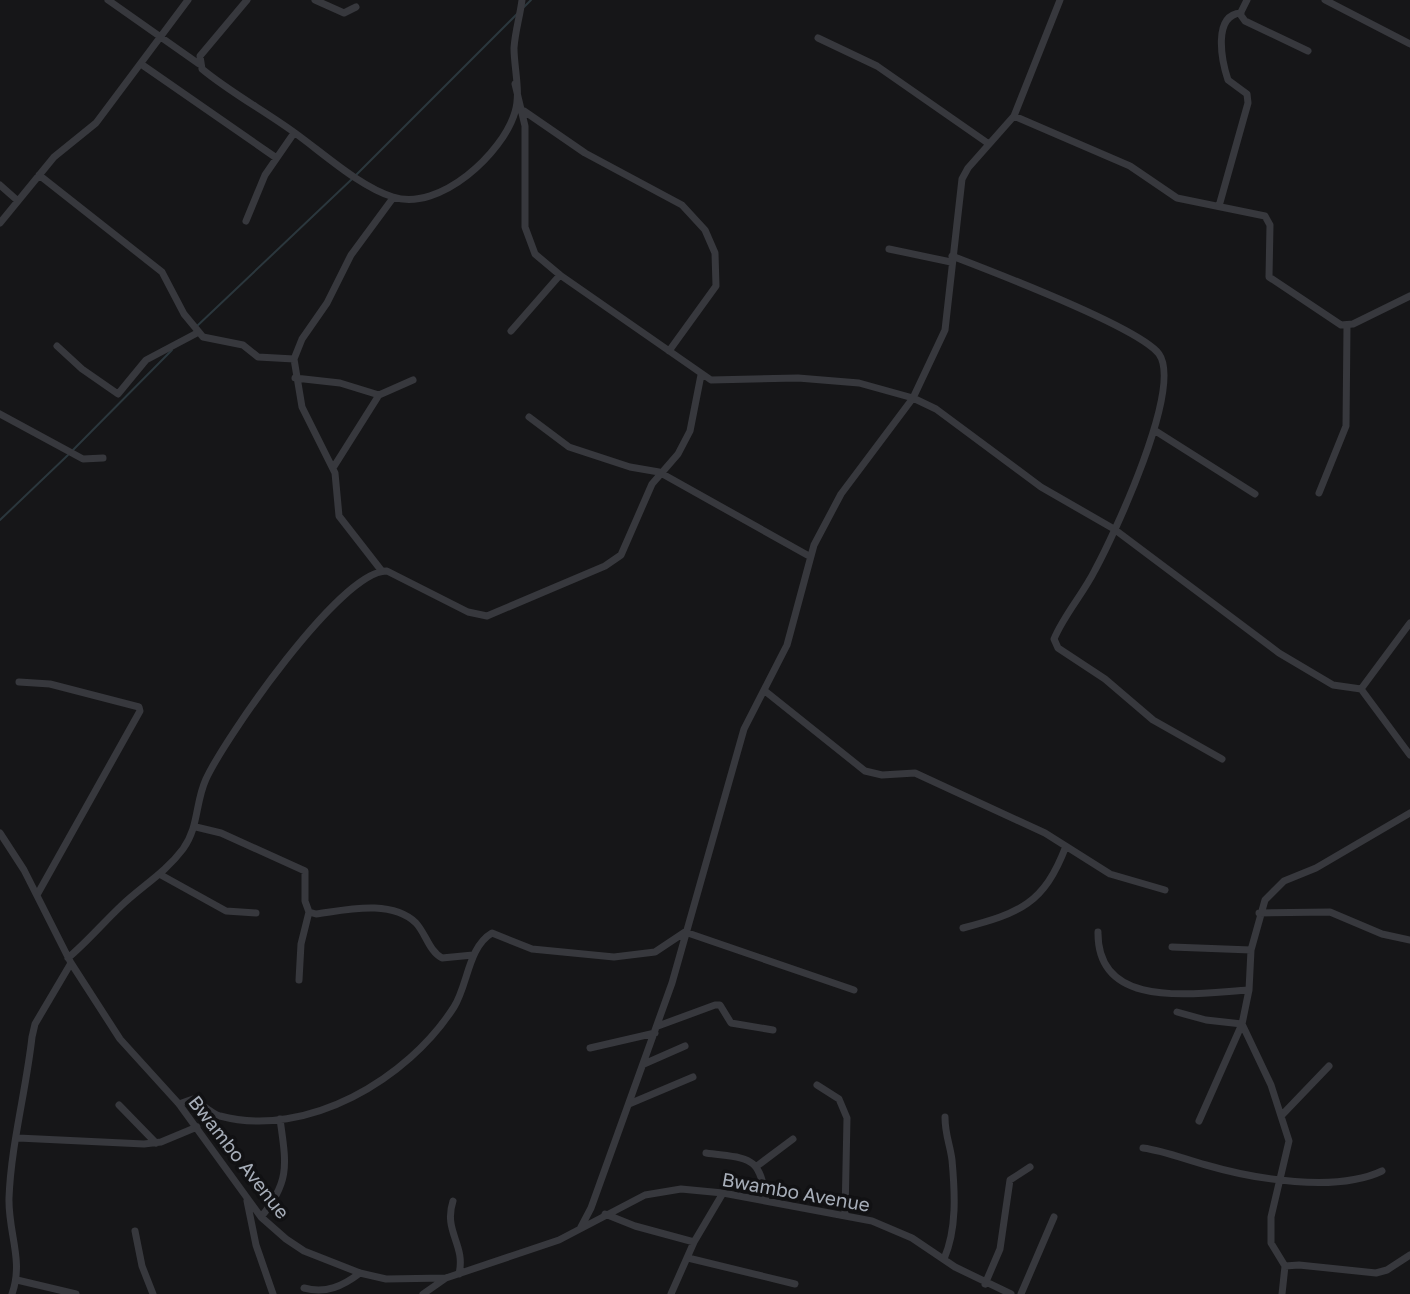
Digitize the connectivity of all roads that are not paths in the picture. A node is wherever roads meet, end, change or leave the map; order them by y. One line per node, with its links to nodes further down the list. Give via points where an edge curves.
1 (108, 0): 11 (street)
2 (188, 0): 11 (street)
3 (247, 0): 16 (street, via 200,56)
4 (315, 0): 9 (street, via 344,13)
5 (522, 0): 17 (street, via 515,40)
6 (1058, 0): 19 (street)
7 (1247, 0): 10 (street)
8 (1325, 0): 13 (street)
9 (356, 7)
10 (1241, 13): 14 (street, via 1245,20); 27 (street, via 1231,15 1224,26 1223,57 1228,80 1249,99)
11 (160, 37): 15 (street); 16 (street)
12 (818, 38): 21 (street, via 877,66)
13 (1410, 44)
14 (1308, 51)
15 (141, 64): 22 (street); 23 (street, via 96,123 60,151)
16 (199, 64): 20 (street)
17 (516, 84): 18 (street); 25 (street, via 510,127 485,162 428,195)
18 (524, 111): 32 (street, via 525,227 535,254); 38 (street, via 585,153 688,209 705,230 715,253 716,286)
19 (1014, 116): 21 (street); 27 (street, via 1130,166 1177,198)
20 (294, 132): 22 (street); 25 (street)
21 (989, 144): 31 (street, via 962,179)
22 (275, 157): 28 (street)
23 (39, 175): 26 (street); 36 (street, via 162,272)
24 (0, 185): 26 (street)
25 (393, 198): 39 (street, via 351,255)
26 (18, 201): 29 (street)
27 (1219, 206): 34 (street, via 1269,219 1269,277)
28 (246, 221)
29 (0, 223)
30 (889, 248): 31 (street)
31 (951, 259): 44 (street, via 945,330); 47 (street, via 1051,297 1153,348 1161,357 1163,376)
32 (560, 275): 35 (street); 38 (street)
33 (1410, 296): 34 (street)
34 (1348, 326): 51 (street, via 1347,420)
35 (511, 331)
36 (197, 333): 37 (street, via 146,360 118,394); 39 (street, via 212,342 243,345 258,357)
37 (57, 346)
38 (669, 351): 40 (street)
39 (294, 359): 41 (street)
40 (701, 375): 44 (street, via 717,381 797,378 859,383); 50 (street, via 690,431 678,454)
41 (295, 378): 43 (street, via 340,383); 49 (street, via 302,407)
42 (413, 380): 43 (street)
43 (379, 395): 49 (street)
44 (913, 398): 53 (street, via 936,409 1041,487); 54 (street, via 841,494)
45 (0, 414): 48 (street, via 83,459)
46 (529, 417): 50 (street, via 569,447)
47 (1154, 430): 52 (street); 53 (street)
48 (103, 458)
49 (333, 468): 55 (street, via 339,516)
50 (659, 472): 54 (street); 55 (street, via 629,544 614,561 494,614 468,612)
51 (1319, 493)
52 (1255, 494)
53 (1115, 529): 58 (street, via 1279,653 1333,685); 61 (street, via 1055,642 1153,720)
54 (809, 556): 59 (street, via 787,645)
55 (381, 570): 63 (street, via 338,600 241,719 205,780)
56 (1410, 623): 58 (street)
57 (19, 682): 68 (street, via 72,689 140,711)
58 (1361, 688): 60 (street)
59 (765, 691): 65 (street, via 865,771 915,773); 73 (street, via 744,729)
60 (1410, 755)
61 (1222, 759)
62 (1410, 813): 71 (street, via 1333,859 1284,881)
63 (196, 827): 66 (street); 69 (street, via 221,833 305,871)
64 (0, 833): 68 (street, Bwambo Avenue)
65 (1066, 846): 67 (street, via 1110,874); 72 (street, via 1052,879 1031,901)
66 (161, 875): 70 (street, via 226,911); 79 (street, via 121,906)
67 (1165, 890)
68 (37, 895): 79 (street, Bwambo Avenue)
69 (309, 912): 78 (street, via 389,911 415,923 442,958); 80 (street)
70 (256, 913)
71 (1259, 913): 75 (street, via 1330,912 1382,934); 77 (street)
72 (963, 928)
73 (685, 932): 78 (street, via 655,952 614,957 532,949 492,933); 81 (street); 85 (street)
74 (1098, 932): 82 (street, via 1103,964 1126,984 1170,993)
75 (1410, 940)
76 (1172, 947): 77 (street)
77 (1251, 950): 82 (street)
78 (473, 955): 98 (street, via 455,1006 414,1052 343,1103 311,1115)
79 (70, 961): 93 (street, Bwambo Avenue, via 120,1039); 101 (street, via 35,1024)
80 (299, 980)
81 (854, 990)
82 (1249, 990): 84 (street)
83 (1177, 1012): 84 (street)
84 (1242, 1024): 96 (street); 99 (street)
85 (656, 1029): 86 (street, via 720,1005 732,1023); 88 (street); 89 (street)
86 (773, 1030)
87 (685, 1046): 89 (street)
88 (590, 1048)
89 (644, 1064): 94 (street)
90 (1329, 1066): 96 (street)
91 (693, 1077): 94 (street)
92 (817, 1085): 115 (street, via 839,1099 847,1118)
93 (179, 1104): 98 (street, via 193,1100 220,1115); 100 (street, Bwambo Avenue)
94 (628, 1104): 118 (street)
95 (119, 1105): 103 (street)
96 (1282, 1115): 109 (street, via 1289,1141)
97 (945, 1117): 123 (street, via 952,1159 954,1232)
98 (280, 1119): 116 (street, via 283,1181 280,1193)
99 (1199, 1121)
100 (197, 1127): 103 (street); 111 (street, Bwambo Avenue)
101 (18, 1138): 103 (street); 128 (street, via 9,1201)
102 (793, 1139): 106 (street)
103 (156, 1143)
104 (1143, 1147): 109 (street)
105 (706, 1153): 106 (street, via 736,1157)
106 (757, 1166): 113 (street)
107 (1030, 1167): 130 (street, via 1010,1180 1000,1249)
108 (1382, 1171): 109 (street, via 1352,1181)
109 (1280, 1180): 124 (street, via 1271,1217 1271,1243)
110 (723, 1193): 113 (street, Bwambo Avenue); 114 (street, Bwambo Avenue, via 659,1191); 120 (street)
111 (246, 1197): 116 (street, Bwambo Avenue); 135 (street)
112 (453, 1201): 126 (street, via 449,1223 461,1253)
113 (766, 1201): 115 (street, Bwambo Avenue)
114 (605, 1214): 118 (street, Bwambo Avenue); 120 (street)
115 (845, 1215): 123 (street, Bwambo Avenue, via 889,1226)
116 (261, 1217): 125 (street, Bwambo Avenue, via 296,1246)
117 (1054, 1217): 139 (street)
118 (581, 1227): 126 (street, Bwambo Avenue, via 542,1247)
119 (135, 1231): 134 (street)
120 (694, 1242): 122 (street)
121 (1410, 1255): 124 (street, via 1376,1273)
122 (688, 1258): 129 (street); 137 (street)
123 (944, 1259): 130 (street, Bwambo Avenue)
124 (1285, 1266): 140 (street)
125 (360, 1273): 127 (street, Bwambo Avenue, via 404,1280); 131 (street, via 333,1288)
126 (459, 1274): 127 (street, Bwambo Avenue)
127 (446, 1278): 136 (street)
128 (17, 1280): 132 (street); 133 (street)
129 (795, 1284)
130 (985, 1284): 138 (street, Bwambo Avenue)
131 (304, 1288)
132 (12, 1294)
133 (76, 1294)
134 (153, 1294)
135 (272, 1294)
136 (424, 1294)
137 (671, 1294)
138 (1011, 1294)
139 (1021, 1294)
140 (1282, 1294)

